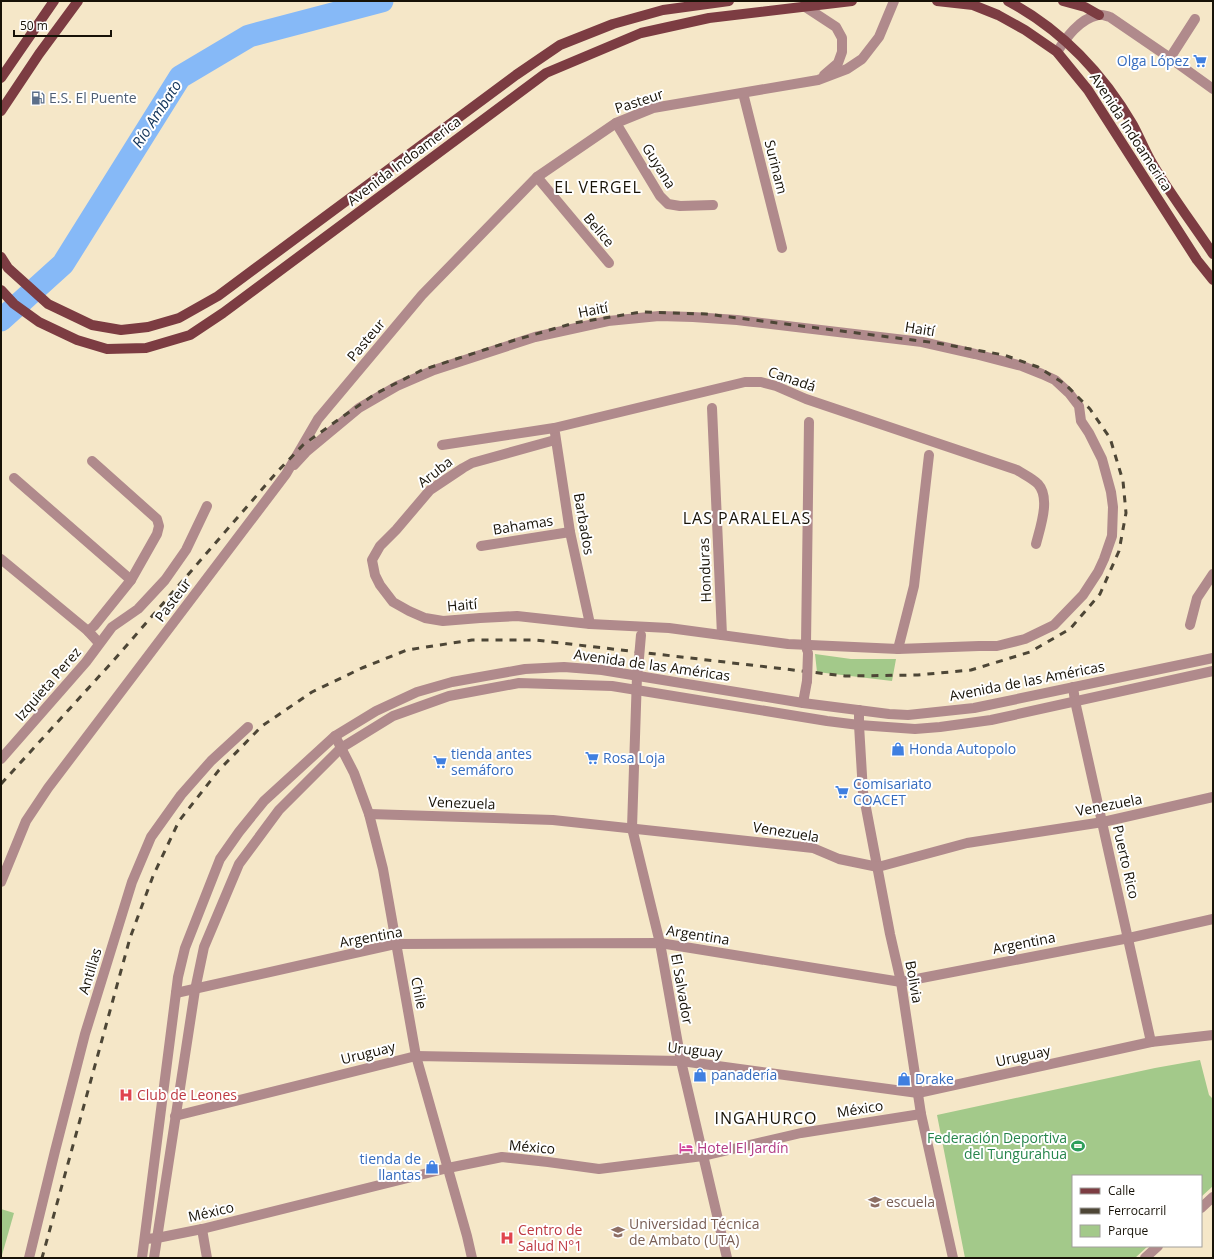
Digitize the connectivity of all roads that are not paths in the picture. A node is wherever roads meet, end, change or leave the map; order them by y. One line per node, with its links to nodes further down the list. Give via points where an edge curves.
1 (54, 1): 15 (main road)
2 (78, 1): 19 (main road)
3 (729, 1): 25 (main road, Avenida Indoamerica, via 663,10 613,24 560,46 516,75 218,296 180,318 148,327 121,330 92,325 48,304 8,268)
4 (852, 1): 9 (main road, Avenida Indoamerica)
5 (894, 1): 16 (street, Pasteur, via 879,37 862,59 847,69)
6 (937, 1): 13 (main road, Avenida Indoamerica, via 973,5 998,15)
7 (1008, 1): 12 (main road, Avenida Indoamerica)
8 (1063, 1): 10 (main road, via 1085,7)
9 (804, 6): 16 (street, via 836,27 842,38 842,52 838,63); 28 (main road, Avenida Indoamerica, via 703,19 641,33 546,73 190,335 146,348 107,349 77,340 39,322 14,304)
10 (1099, 15): 12 (street, via 1088,19); 14 (street, via 1110,17)
11 (1195, 19): 14 (street)
12 (1065, 39): 13 (street); 24 (main road, Avenida Indoamerica, via 1104,82 1132,125 1152,163)
13 (1057, 52): 27 (main road, Avenida Indoamerica, via 1088,90 1197,260)
14 (1170, 58): 17 (street)
15 (1, 78)
16 (818, 80): 18 (street, Pasteur)
17 (1213, 89)
18 (743, 93): 20 (street, Pasteur, via 653,108); 23 (street, Surinam)
19 (1, 111)
20 (616, 123): 21 (street, Pasteur); 22 (street, Guyana, via 660,196 668,204)
21 (537, 177): 26 (street, Belice); 36 (street, Pasteur, via 422,295 318,419)
22 (713, 205)
23 (782, 248)
24 (1213, 254)
25 (1, 257)
26 (609, 263)
27 (1213, 280)
28 (1, 290)
29 (712, 408): 50 (street, Honduras)
30 (809, 422): 53 (street)
31 (554, 428): 32 (street, Barbados); 33 (street, Canadá); 40 (street, Canadá, via 745,382 761,382 1017,470 1038,484 1044,495 1044,508)
32 (555, 440): 39 (street, Barbados); 44 (street, Aruba, via 472,463 430,490 380,546 372,560)
33 (442, 444)
34 (929, 455): 52 (street, via 914,586)
35 (92, 461): 45 (street, via 157,518 157,534)
36 (286, 474): 52 (street, Haití, via 306,452 341,422 396,386 434,370 514,344 608,321 659,316 722,319 922,342 1022,366 1055,380 1079,406 1081,421 1102,459 1111,492 1112,536 1098,572 1083,595 1054,625 1025,639 997,646); 72 (street, Pasteur, via 48,788 26,822)
37 (14, 478): 45 (street)
38 (207, 506): 51 (street, Izquieta Perez, via 186,550 165,580 138,609 112,627)
39 (570, 532): 41 (street, Bahamas); 46 (street, Barbados)
40 (1036, 544)
41 (481, 546)
42 (1, 559): 49 (street)
43 (1213, 574): 47 (street, via 1197,598)
44 (375, 575): 46 (street, Haití, via 393,602 425,618 443,621 517,616)
45 (131, 580): 49 (street)
46 (590, 624): 48 (street, Haití)
47 (1190, 624)
48 (641, 630): 50 (street, Haití, via 669,628); 56 (street, El Salvador, bridge)
49 (88, 631): 51 (street)
50 (722, 635): 53 (street, Haití)
51 (99, 643): 66 (street, Izquieta Perez, via 86,662)
52 (898, 648): 53 (street, Haití)
53 (807, 649): 60 (street, bridge)
54 (1213, 658): 57 (street, Avenida de las Américas)
55 (1213, 671): 59 (street, Avenida de las Américas)
56 (637, 676): 58 (street, El Salvador); 60 (street, Avenida de las Américas); 64 (street, Avenida de las Américas, via 564,667 483,675 417,692 376,711)
57 (1074, 687): 59 (street, Puerto Rico); 61 (street, Avenida de las Américas, via 974,708 924,714 889,714)
58 (636, 690): 62 (street, Avenida de las Américas); 65 (street, Avenida de las Américas, via 612,686 519,682 449,696 393,716); 70 (street, El Salvador)
59 (1075, 701): 62 (street, Avenida de las Américas, via 991,720 940,727 915,729); 69 (street, Puerto Rico)
60 (804, 702): 61 (street, Avenida de las Américas)
61 (859, 710): 62 (street, Bolivia)
62 (859, 725): 71 (street, Bolivia, via 863,792)
63 (248, 727): 95 (street, Antillas, via 210,761 181,795 151,837 132,882 85,1034)
64 (335, 736): 65 (street, Chile); 79 (street, Avenida de las Américas, via 264,801 220,859 186,948)
65 (341, 748): 68 (street, Chile, via 354,773); 78 (street, Avenida de las Américas, via 279,810 239,864 204,947)
66 (1, 759)
67 (1213, 797): 69 (street, Venezuela)
68 (369, 814): 70 (street, Venezuela, via 553,820); 76 (street, Chile, via 383,869)
69 (1103, 822): 71 (street, Venezuela, via 967,843); 74 (street, Puerto Rico)
70 (632, 828): 71 (street, Venezuela, via 813,848 839,859); 75 (street, El Salvador)
71 (878, 867): 77 (street, Bolivia)
72 (1, 882)
73 (1213, 919): 74 (street, Argentina)
74 (1129, 938): 77 (street, Argentina); 81 (street, Puerto Rico)
75 (660, 943): 76 (street, Argentina); 77 (street, Argentina); 83 (street, El Salvador)
76 (395, 944): 78 (street, Argentina); 82 (street, Chile)
77 (901, 982): 84 (street, Bolivia)
78 (195, 990): 79 (street, Argentina); 86 (street, Avenida de las Américas)
79 (176, 993): 93 (street, Avenida de las Américas)
80 (1213, 1034): 81 (street, Uruguay)
81 (1151, 1042): 84 (street, Uruguay)
82 (416, 1056): 83 (street, Uruguay); 86 (street, Uruguay); 88 (street, Chile)
83 (681, 1061): 84 (street, Uruguay); 87 (street, El Salvador)
84 (918, 1093): 85 (street, Bolivia)
85 (921, 1114): 87 (street, México, via 801,1133); 101 (street, Bolivia)
86 (175, 1116): 92 (street, Avenida de las Américas)
87 (703, 1156): 88 (street, México, via 599,1168 502,1157); 100 (street, El Salvador)
88 (448, 1168): 91 (street, México); 99 (street, Chile)
89 (1213, 1197): 90 (street)
90 (1202, 1207)
91 (202, 1229): 92 (street, México); 98 (street)
92 (157, 1238): 93 (street, México); 97 (street, Avenida de las Américas)
93 (145, 1239): 96 (street, Avenida de las Américas)
94 (1157, 1247): 102 (street)
95 (29, 1258)
96 (142, 1258)
97 (154, 1258)
98 (207, 1258)
99 (472, 1258)
100 (727, 1258)
101 (953, 1258)
102 (1145, 1258)

